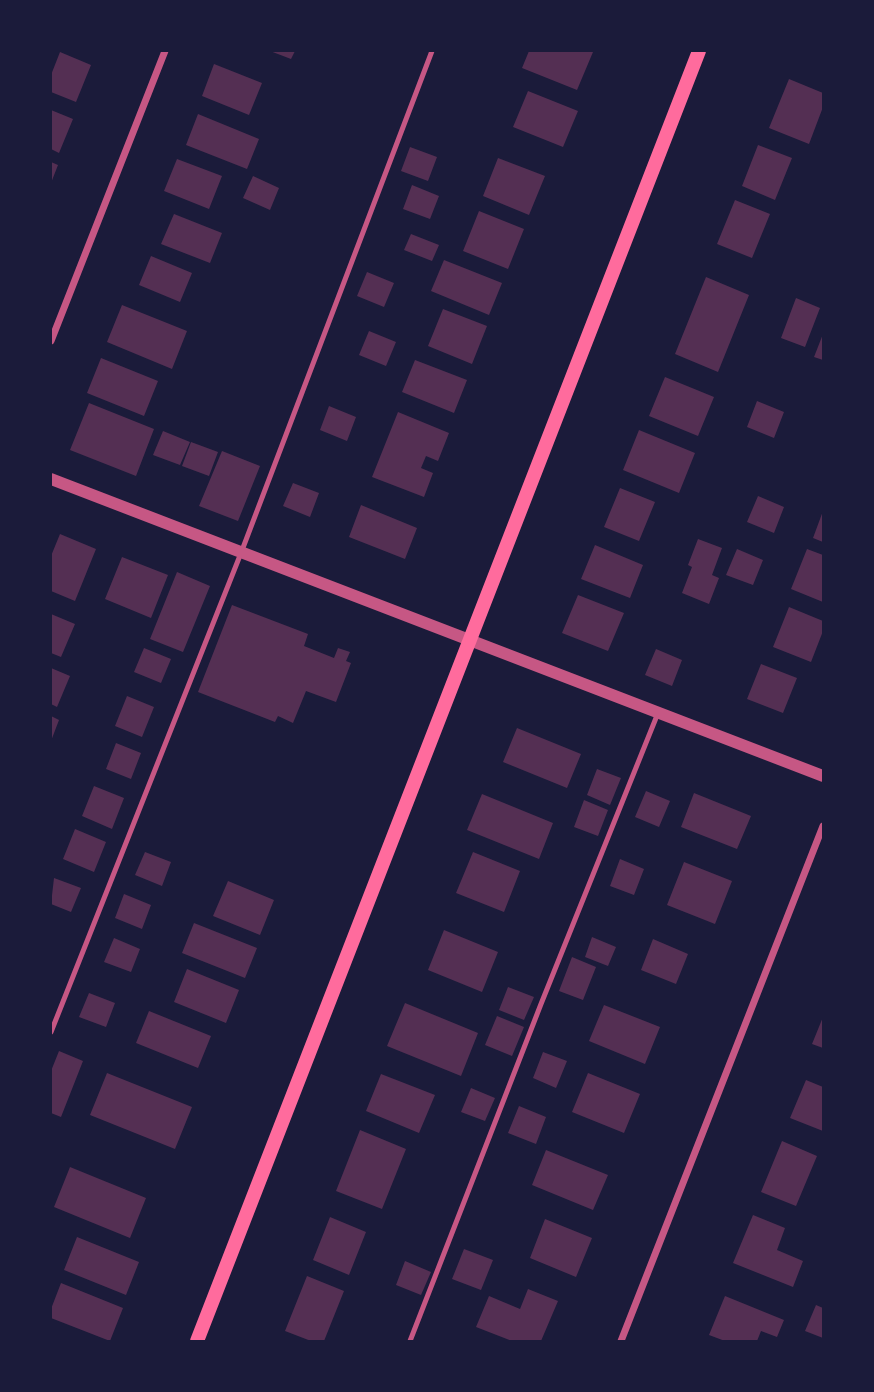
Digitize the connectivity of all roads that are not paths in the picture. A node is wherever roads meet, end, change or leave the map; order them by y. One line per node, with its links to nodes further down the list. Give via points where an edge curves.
1 (165, 51): 4 (street)
2 (432, 51): 6 (lane)
3 (699, 51): 7 (main road)
4 (51, 341)
5 (51, 479): 6 (street)
6 (241, 553): 7 (street); 11 (lane)
7 (471, 642): 8 (street); 12 (main road)
8 (658, 713): 9 (street); 13 (lane)
9 (823, 776)
10 (823, 826): 14 (street)
11 (51, 1032)
12 (197, 1341)
13 (410, 1341)
14 (621, 1341)

